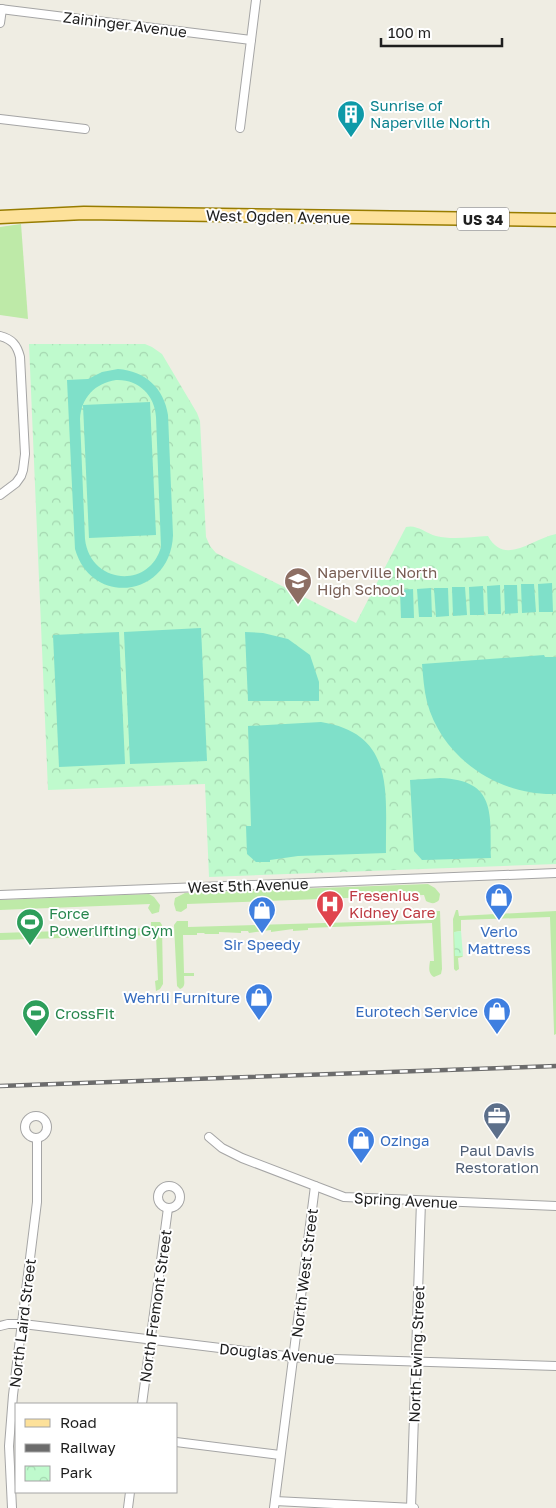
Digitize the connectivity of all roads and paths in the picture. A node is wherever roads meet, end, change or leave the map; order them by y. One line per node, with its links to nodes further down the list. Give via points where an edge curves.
1 (256, 0): 4 (street)
2 (1, 9): 3 (street); 4 (street, Zaininger Avenue)
3 (0, 22)
4 (251, 40): 6 (street)
5 (0, 119): 7 (street)
6 (240, 128)
7 (85, 129)
8 (0, 217): 9 (main road, West Ogden Avenue / US 34, via 84,213)
9 (556, 220)
10 (0, 336): 11 (street, via 12,341 20,357 25,454 21,476)
11 (0, 495)
12 (556, 873): 13 (street, West 5th Avenue)
13 (0, 895)
14 (209, 1137): 16 (street, Spring Avenue, via 242,1158)
15 (37, 1138): 20 (street, North Laird Street, via 37,1202)
16 (315, 1186): 17 (street, Spring Avenue, via 344,1197); 23 (street, North West Street)
17 (421, 1201): 18 (street, Spring Avenue); 24 (street, North Ewing Street)
18 (556, 1206)
19 (168, 1208): 22 (street, North Fremont Street)
20 (23, 1324): 21 (street, Douglas Avenue); 22 (street, Douglas Avenue); 30 (street, North Laird Street, via 13,1395)
21 (0, 1326)
22 (151, 1340): 23 (street, Douglas Avenue); 26 (street, North Fremont Street)
23 (294, 1357): 24 (street, Douglas Avenue); 28 (street, North West Street)
24 (416, 1361): 25 (street, Douglas Avenue); 35 (street, North Ewing Street)
25 (556, 1366)
26 (142, 1403)
27 (178, 1442): 28 (street)
28 (280, 1455): 32 (street, North West Street)
29 (0, 1470): 30 (street)
30 (10, 1471): 33 (street, North Laird Street)
31 (130, 1493): 34 (street)
32 (274, 1505): 35 (street)
33 (12, 1508)
34 (128, 1508)
35 (412, 1508)

